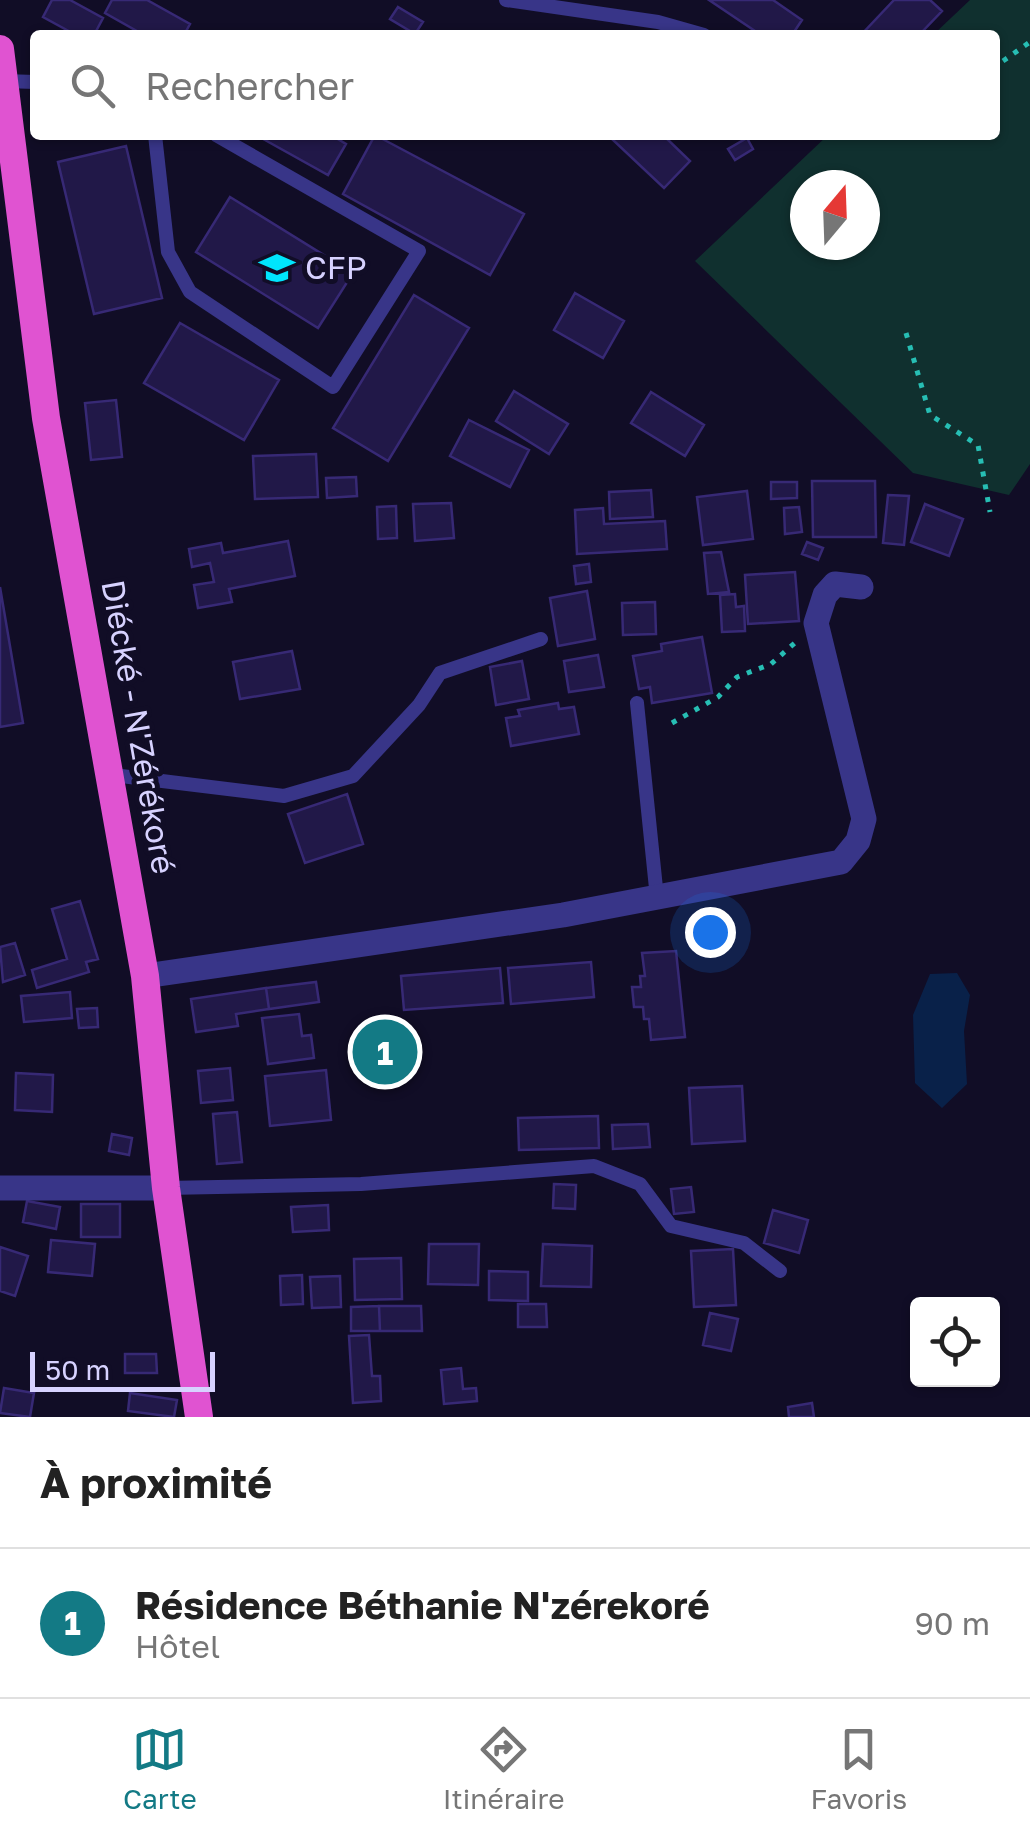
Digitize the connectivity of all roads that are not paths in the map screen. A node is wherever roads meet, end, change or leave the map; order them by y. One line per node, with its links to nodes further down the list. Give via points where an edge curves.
1 (506, 0): 2 (lane)
2 (686, 30)
3 (0, 50): 4 (highway, Diécké - N'Zérékoré)
4 (4, 81): 5 (lane); 11 (highway, Diécké - N'Zérékoré, via 46,418)
5 (30, 82)
6 (156, 140): 7 (lane, via 168,252 190,292 334,386 419,251)
7 (225, 140)
8 (861, 586): 12 (street, via 834,584 816,623 864,819 858,842 842,862 821,868)
9 (541, 639): 11 (lane, via 440,672 419,706 353,776 284,796)
10 (637, 703): 12 (lane)
11 (113, 775): 13 (highway, Diécké - N'Zérékoré)
12 (657, 898): 13 (street)
13 (145, 976): 15 (highway, Diécké - N'Zérékoré)
14 (0, 1188): 15 (street)
15 (166, 1188): 16 (lane, via 361,1184 594,1166 640,1184 670,1226 744,1243); 17 (highway, Diécké - N'Zérékoré)
16 (780, 1270)
17 (199, 1417)

